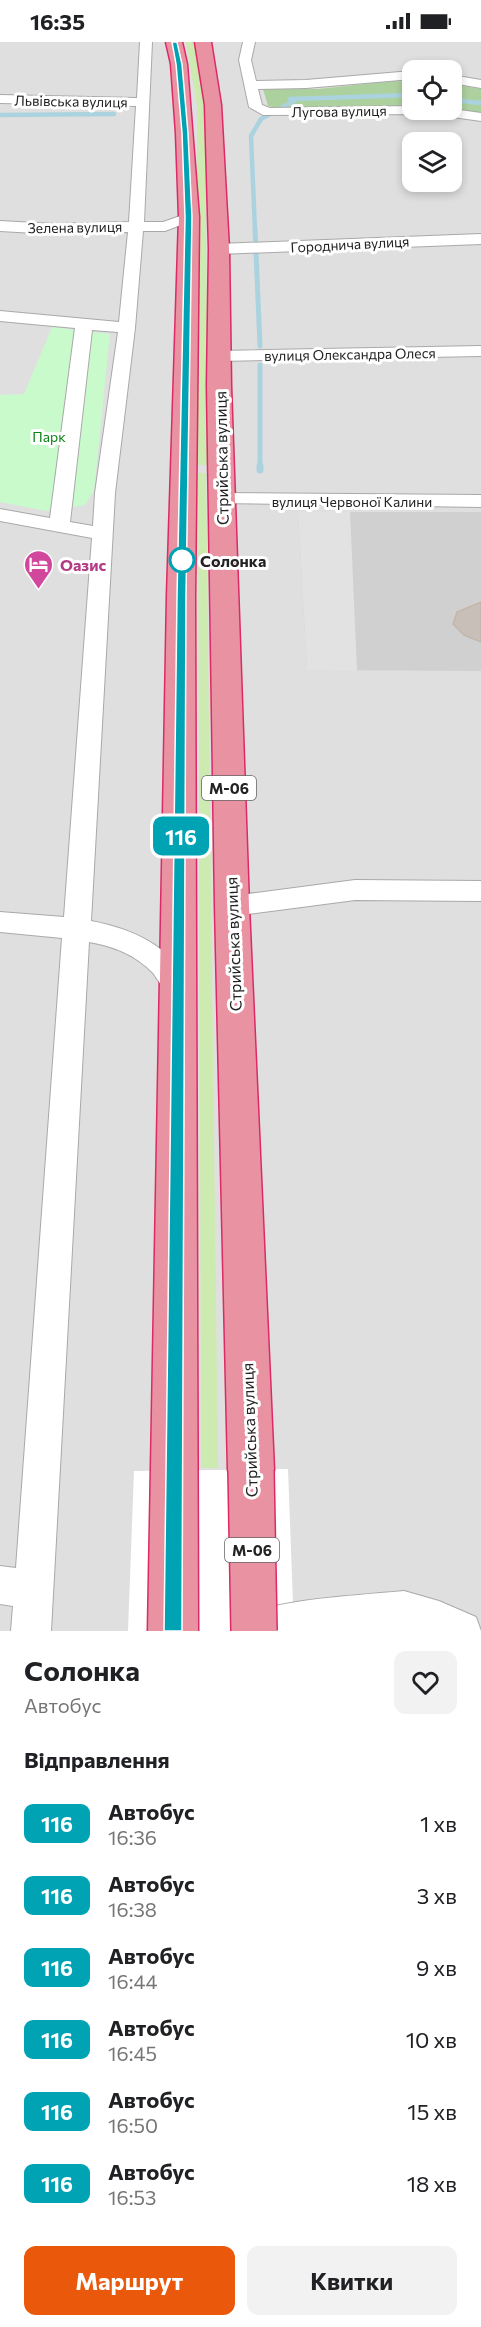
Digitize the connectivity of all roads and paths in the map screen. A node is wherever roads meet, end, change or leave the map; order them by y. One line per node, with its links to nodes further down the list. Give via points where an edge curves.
1 (146, 42): 10 (street)
2 (174, 42): 14 (highway, М-06, via 185,133)
3 (203, 42): 16 (highway, Стрийська вулиця / М-06)
4 (249, 42): 8 (street, Лугова вулиця, via 245,60)
5 (402, 76): 8 (street, Лугова вулиця)
6 (462, 81): 7 (street)
7 (481, 84)
8 (252, 85): 11 (street, Лугова вулиця, via 256,106 268,112 431,110)
9 (0, 99): 10 (street, Львівська вулиця)
10 (142, 102): 13 (street)
11 (481, 117)
12 (0, 226): 13 (street, Зелена вулиця)
13 (143, 227): 14 (street, Зелена вулиця, via 172,225); 14 (street, Зелена вулиця, via 175,232); 19 (street)
14 (188, 229): 28 (highway, М-06)
15 (481, 239): 16 (street, Городнича вулиця)
16 (242, 249): 21 (highway, Стрийська вулиця / М-06)
17 (0, 316): 18 (street)
18 (84, 324): 19 (street); 25 (street)
19 (127, 328): 26 (street)
20 (481, 351): 21 (street, вулиця Олександра Олеся)
21 (220, 356): 22 (highway, Стрийська вулиця / М-06)
22 (222, 499): 23 (street, вулиця Червоної Калини); 29 (highway, Стрийська вулиця / М-06)
23 (481, 501)
24 (0, 515): 25 (street)
25 (59, 526): 26 (street)
26 (102, 534): 31 (street)
27 (481, 891): 29 (street, via 355,890)
28 (180, 897): 32 (street, via 169,926); 33 (highway, М-06)
29 (232, 906): 37 (highway, Стрийська вулиця / М-06, bridge)
30 (0, 922): 31 (street)
31 (78, 928): 32 (street); 34 (street)
32 (135, 945): 33 (street, via 166,968)
33 (179, 987): 36 (highway, М-06)
34 (17, 1587): 35 (street)
35 (31, 1631)
36 (173, 1631)
37 (253, 1631): 38 (street, via 324,1618 404,1610)
38 (462, 1631)

